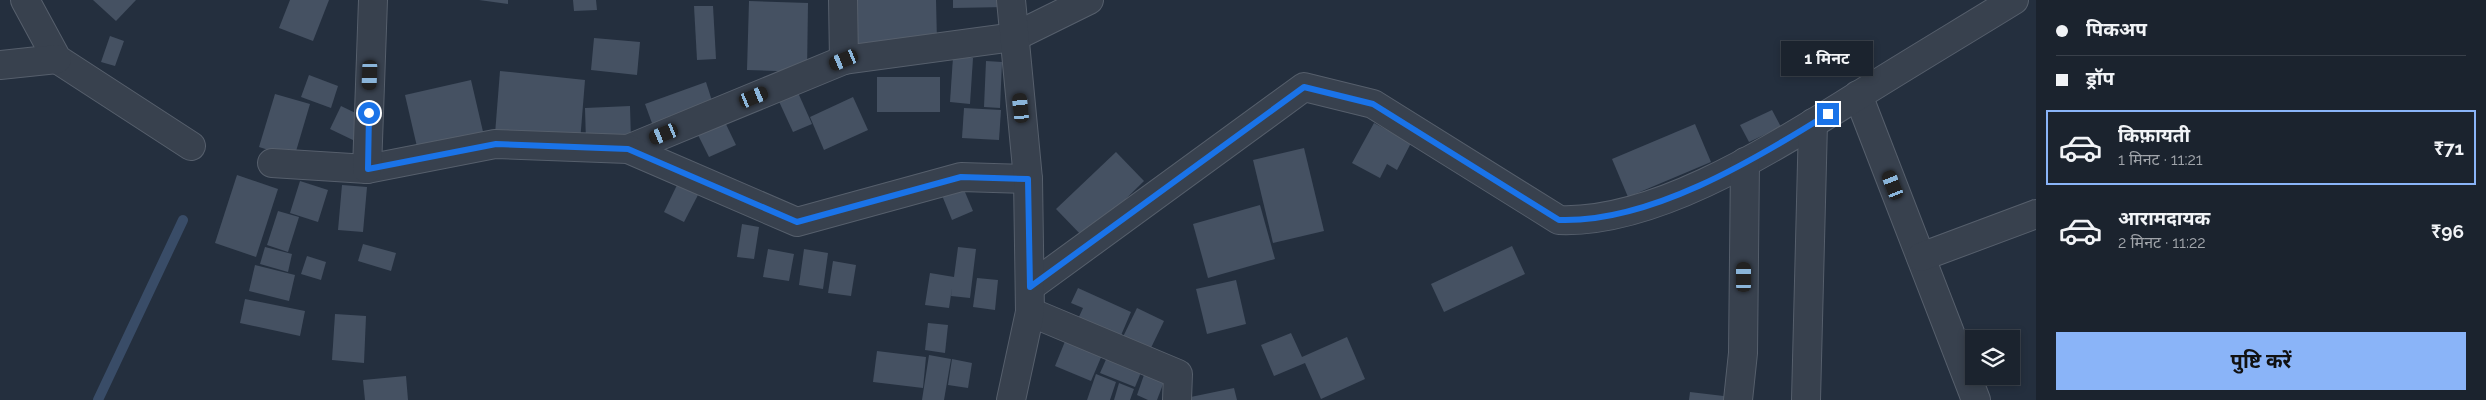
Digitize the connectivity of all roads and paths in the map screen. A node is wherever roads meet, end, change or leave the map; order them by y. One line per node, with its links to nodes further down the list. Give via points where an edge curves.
1 (25, 0): 8 (street)
2 (373, 0): 17 (street)
3 (843, 0): 9 (street)
4 (1011, 0): 7 (street)
5 (1089, 0): 7 (street)
6 (2014, 0): 11 (street)
7 (1014, 37): 9 (street); 18 (street)
8 (57, 59): 10 (street); 13 (street)
9 (844, 60): 14 (street)
10 (0, 65)
11 (1858, 95): 12 (street); 20 (street)
12 (1813, 123): 16 (street); 25 (street)
13 (191, 146)
14 (628, 149): 17 (street, via 496,144); 18 (street, via 797,222 961,177)
15 (272, 162): 17 (street)
16 (1745, 162): 21 (street, via 1669,200 1584,221 1559,220 1373,104 1304,87); 24 (street, via 1743,354)
17 (368, 169)
18 (1028, 179): 21 (street)
19 (2036, 214): 20 (street)
20 (1921, 257): 26 (street)
21 (1030, 300): 22 (street); 23 (street, via 1178,374)
22 (1011, 400)
23 (1177, 400)
24 (1738, 400)
25 (1806, 400)
26 (1976, 400)

